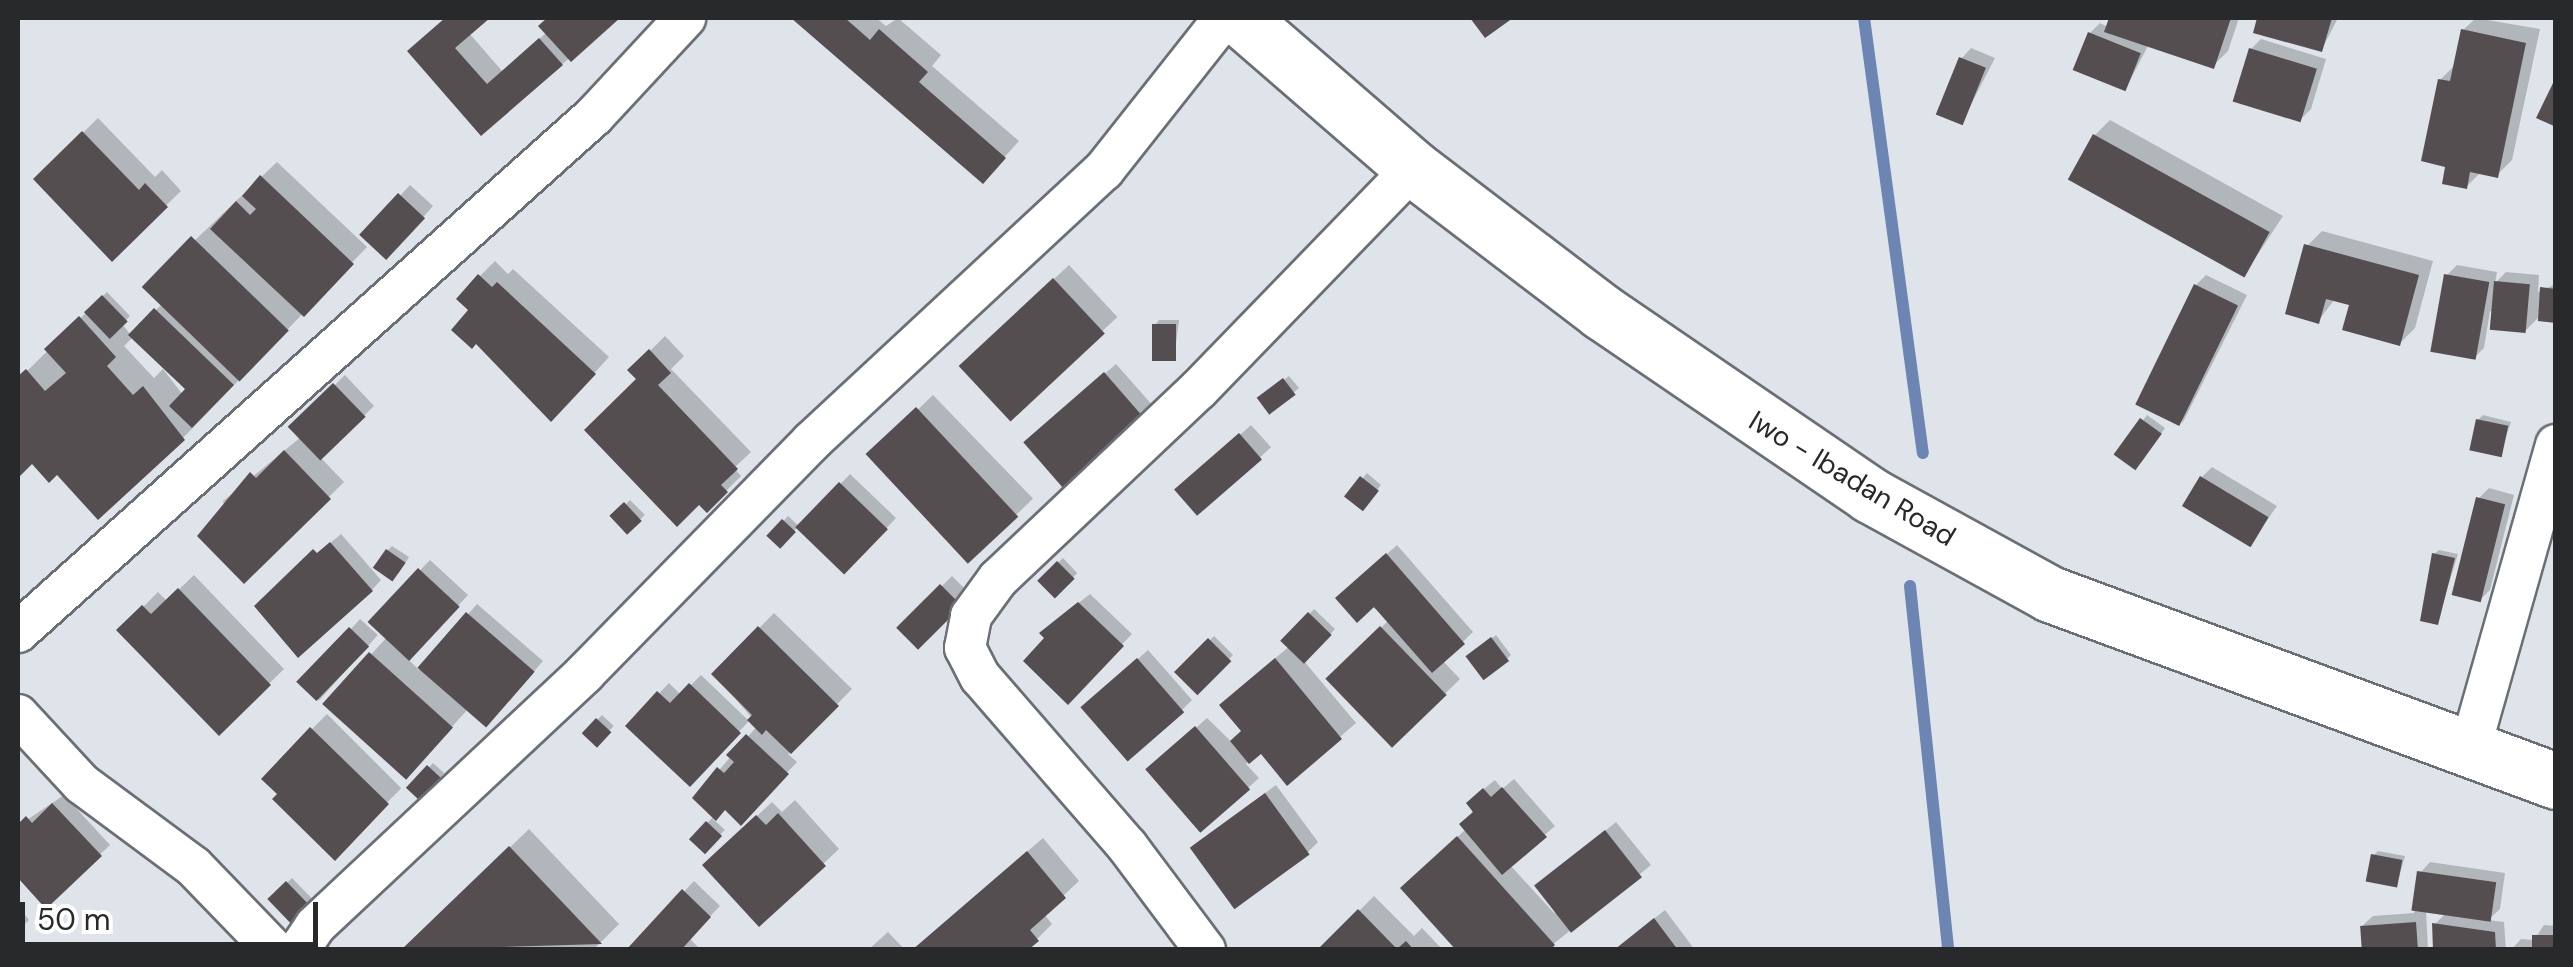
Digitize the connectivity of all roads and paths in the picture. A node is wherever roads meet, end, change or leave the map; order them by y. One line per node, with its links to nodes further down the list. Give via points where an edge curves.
1 (685, 18): 6 (street, via 594,116)
2 (1224, 18): 11 (street, via 1104,170 810,442 584,674 315,926)
3 (1240, 18): 4 (main road, Iwo - Ibadan Road)
4 (1412, 168): 8 (main road, Iwo - Ibadan Road, via 1746,415 2050,594); 12 (street, via 1198,390 998,579 971,616 965,648 980,677 1128,847)
5 (2556, 445): 8 (street)
6 (18, 632)
7 (18, 715): 10 (street, via 82,784 192,866)
8 (2470, 749): 9 (main road, Iwo - Ibadan Road)
9 (2556, 781)
10 (274, 950)
11 (299, 950)
12 (1205, 950)

